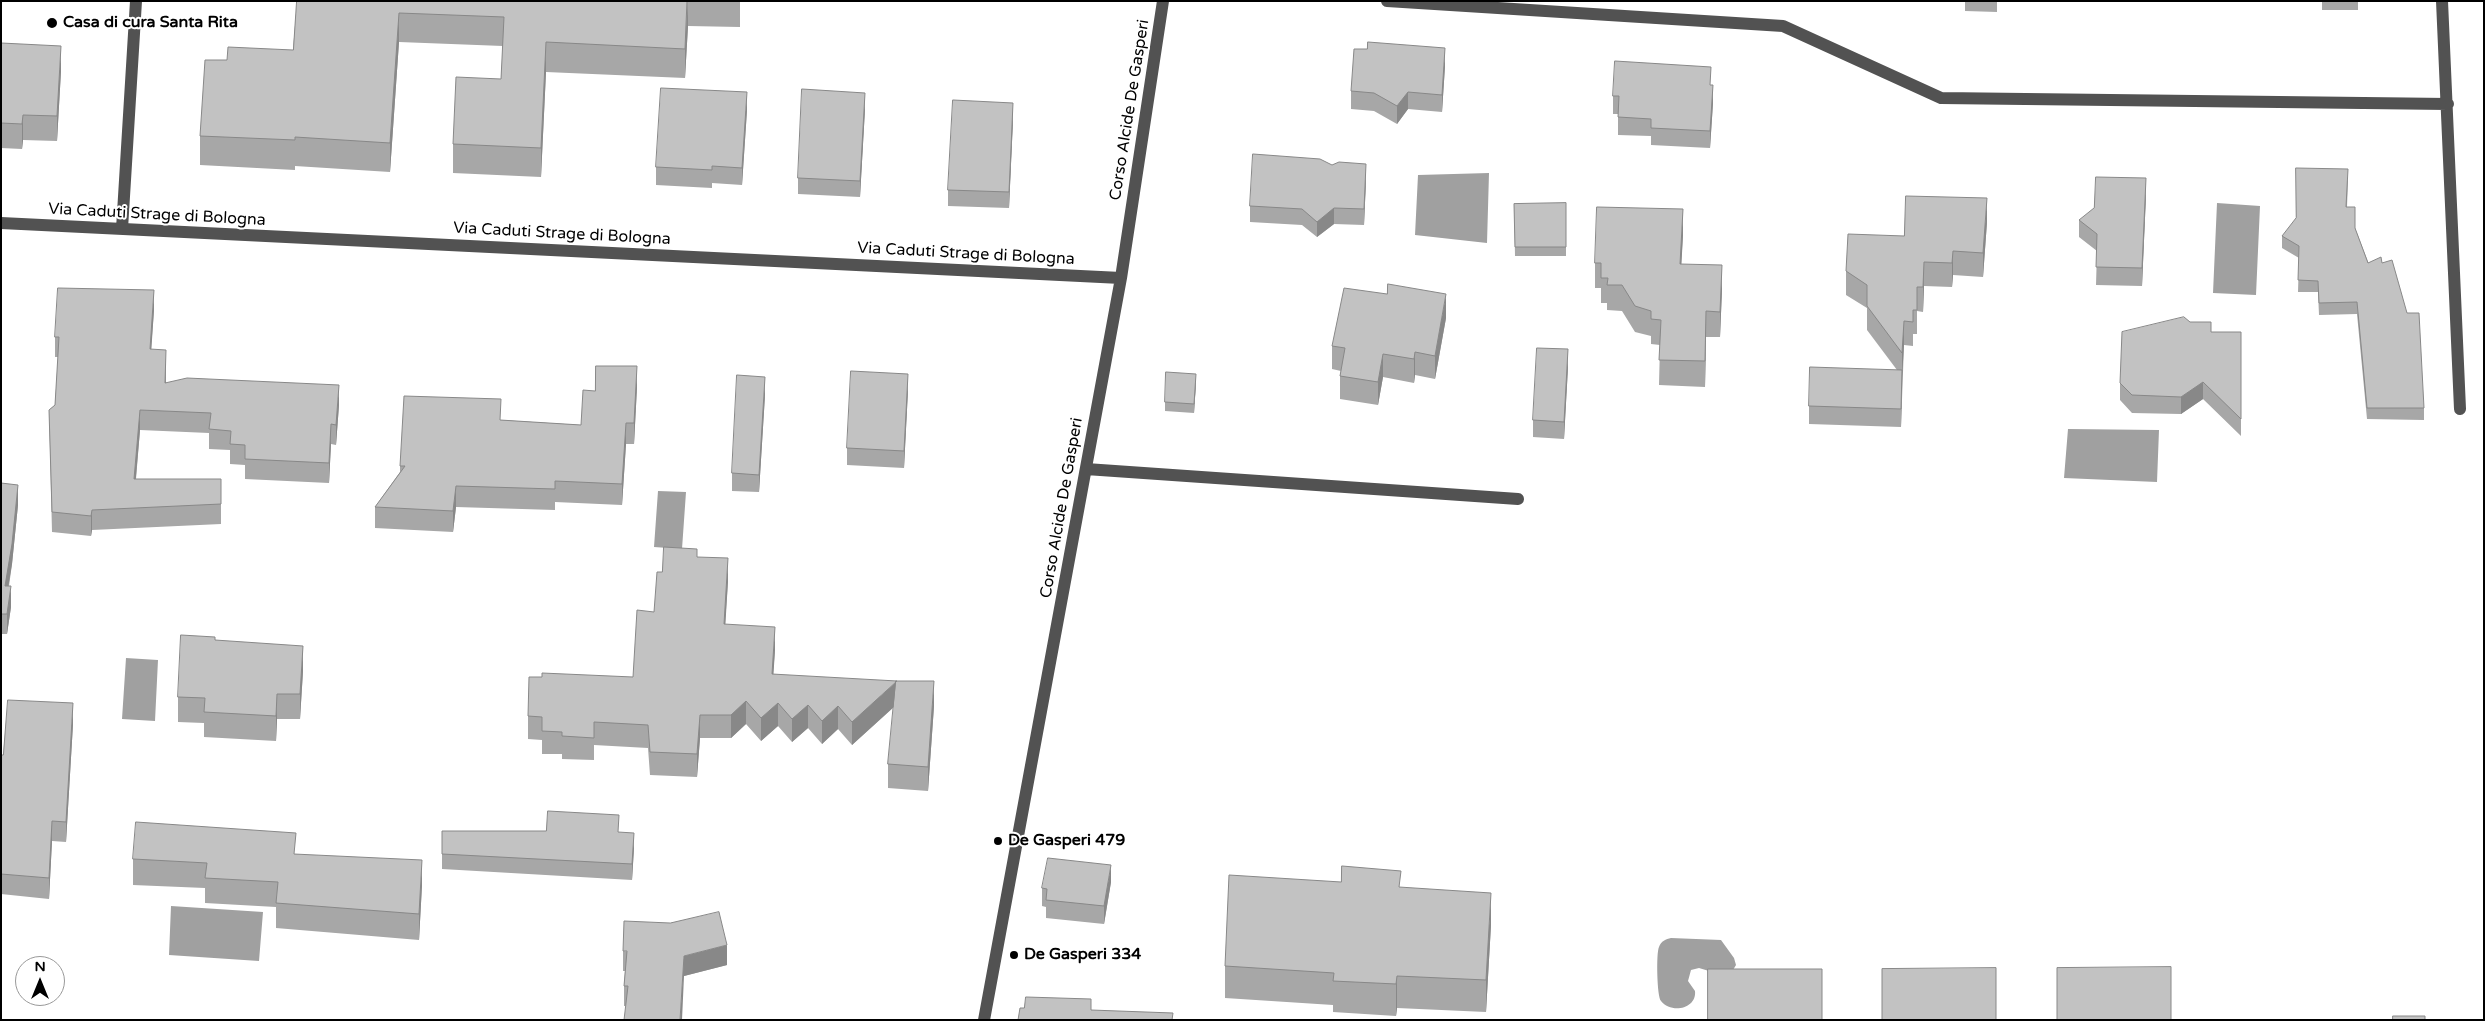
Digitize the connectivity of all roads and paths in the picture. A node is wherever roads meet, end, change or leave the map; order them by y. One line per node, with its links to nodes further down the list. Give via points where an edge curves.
1 (136, 1): 7 (street)
2 (1162, 1): 8 (street, Corso Alcide De Gasperi)
3 (1387, 1): 5 (street, via 1783,26 1941,98)
4 (2442, 1): 5 (street)
5 (2448, 104): 9 (street)
6 (1, 223): 7 (street, Via Caduti Strage di Bologna)
7 (122, 229): 8 (street, Via Caduti Strage di Bologna)
8 (1121, 278): 10 (street, Corso Alcide De Gasperi)
9 (2460, 408)
10 (1086, 469): 11 (street); 12 (street, Corso Alcide De Gasperi)
11 (1518, 499)
12 (984, 1020)

